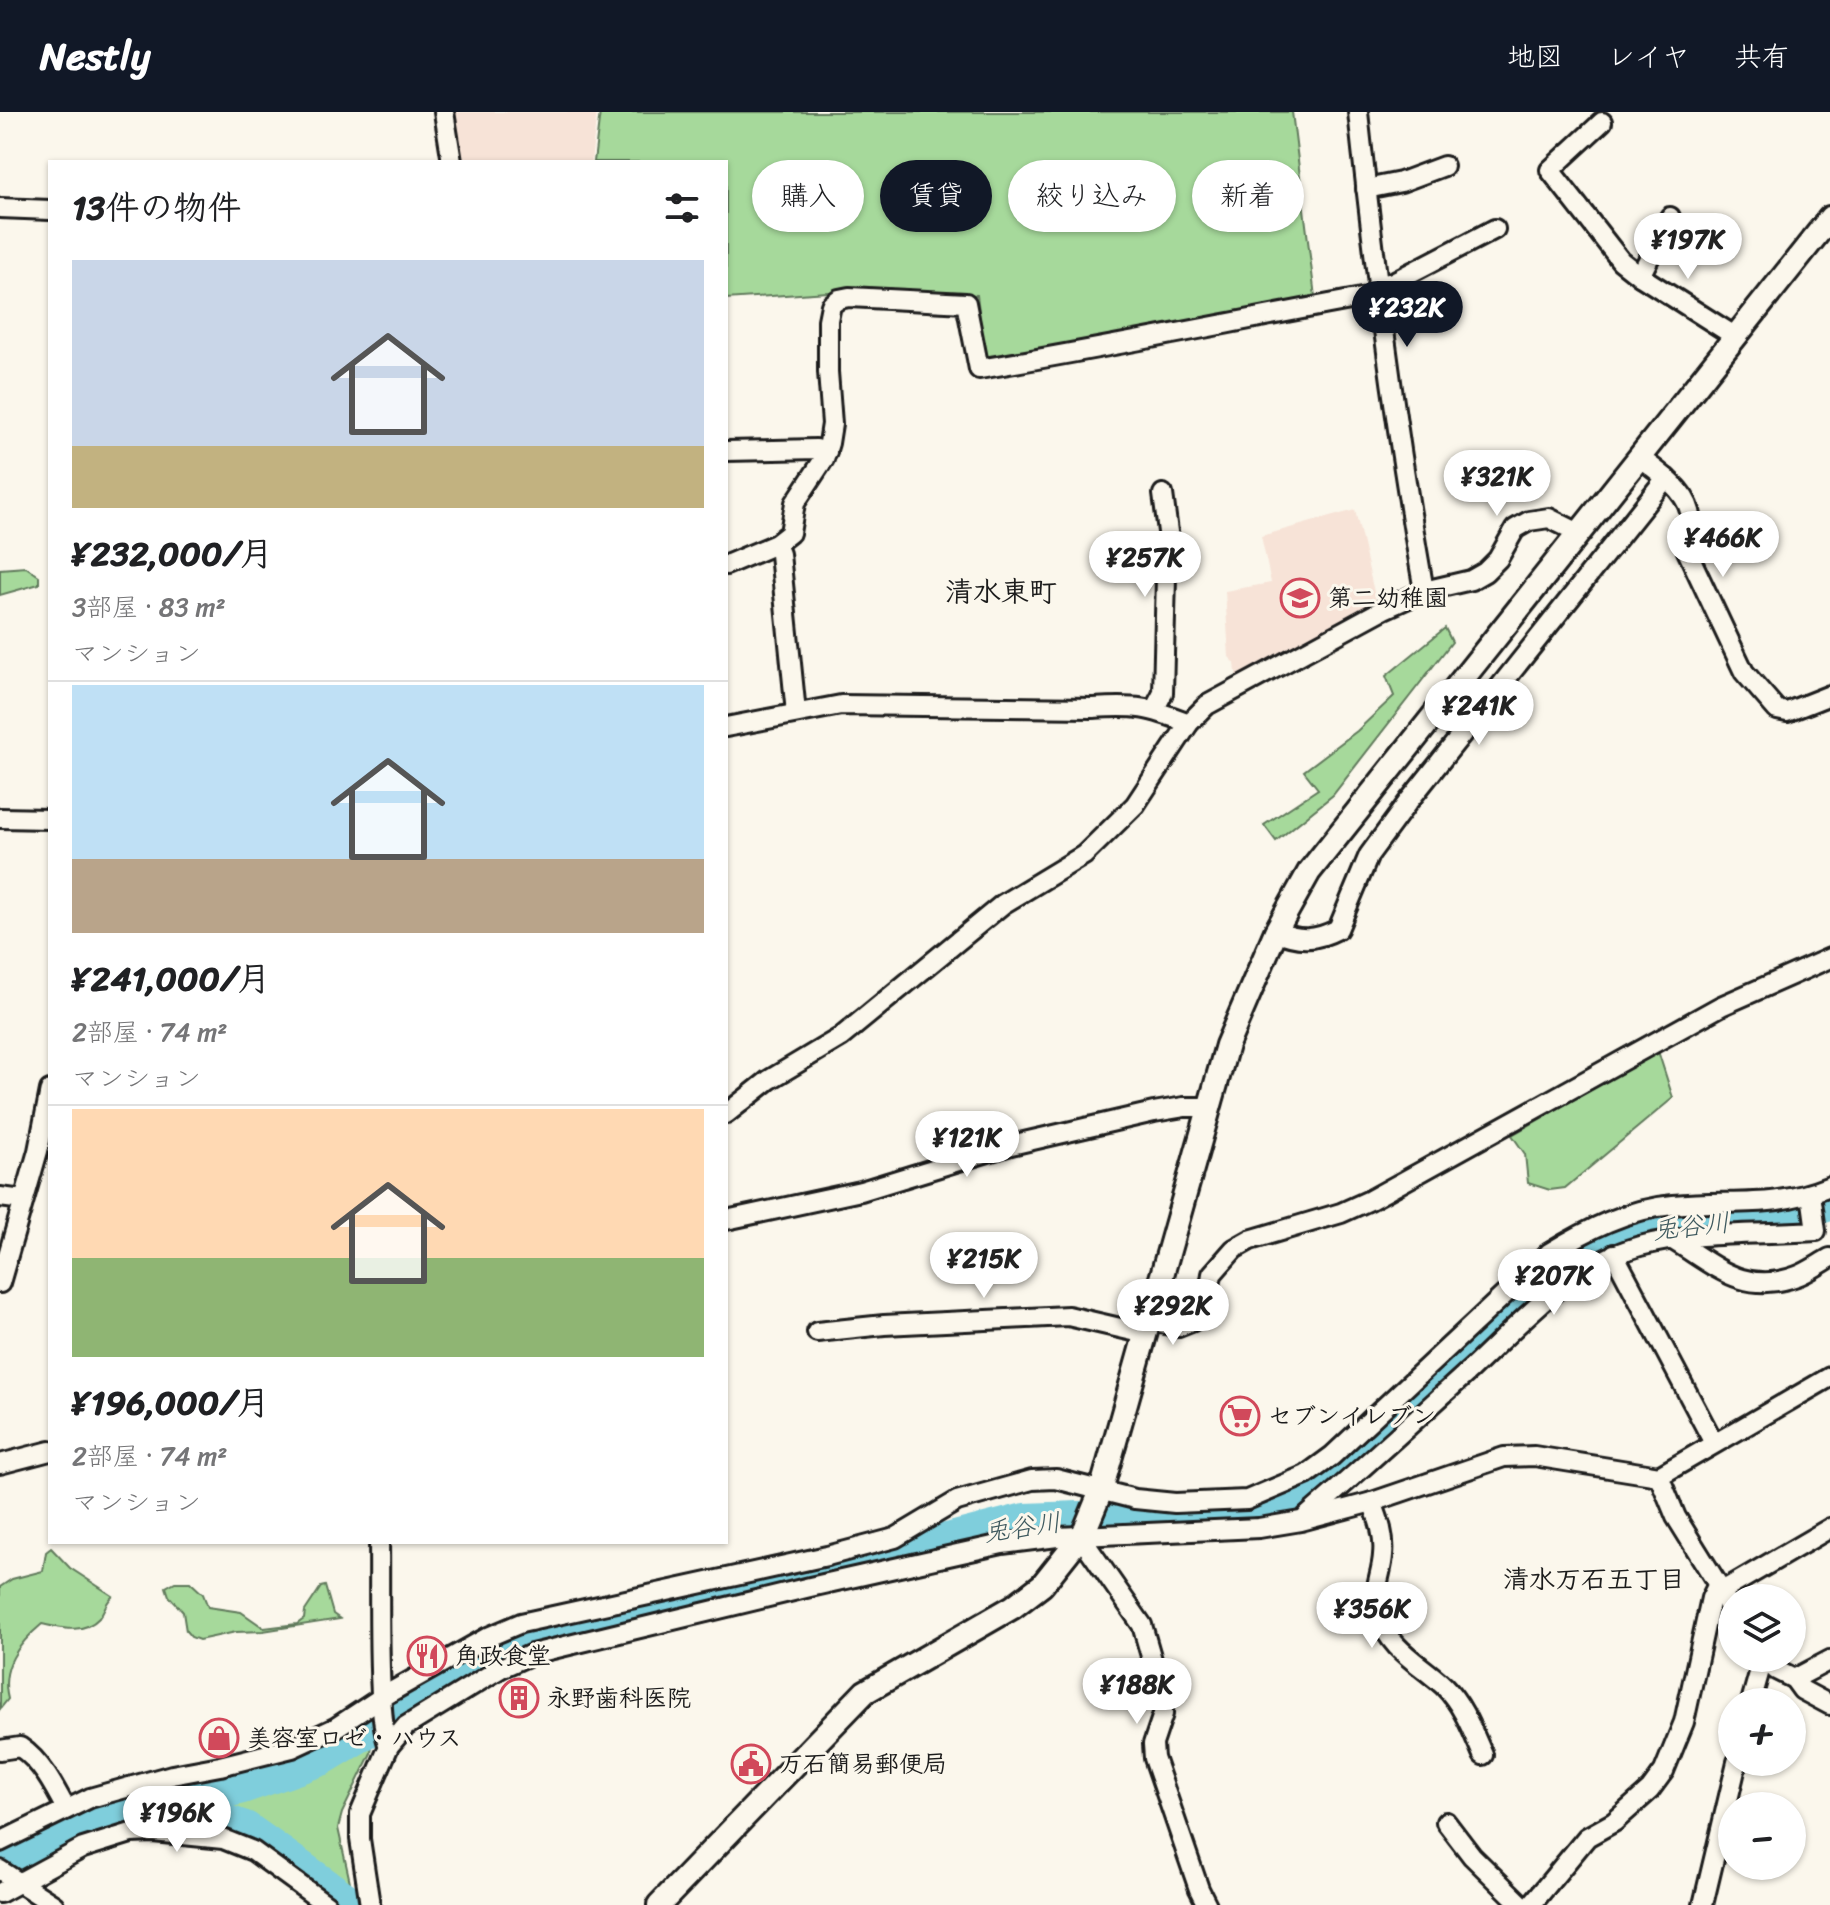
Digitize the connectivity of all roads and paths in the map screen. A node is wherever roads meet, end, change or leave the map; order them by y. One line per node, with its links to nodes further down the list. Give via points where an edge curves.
1 (444, 112): 4 (street)
2 (1358, 112): 6 (street)
3 (1602, 122): 12 (street, via 1550,170 1621,261)
4 (452, 160)
5 (1444, 166): 6 (street)
6 (1366, 189): 13 (street)
7 (0, 208): 8 (street)
8 (48, 210)
9 (1670, 217): 12 (street)
10 (1830, 218): 14 (street)
11 (1495, 229): 13 (street)
12 (1640, 276): 14 (street)
13 (1378, 291): 16 (street, via 979,369 966,303 839,299 831,305 828,320 832,424); 23 (street)
14 (1736, 337): 17 (street)
15 (728, 451): 16 (street)
16 (827, 452): 21 (street, via 795,503 790,533)
17 (1639, 457): 18 (street); 20 (street)
18 (1666, 478): 24 (street, via 1689,504 1687,551 1744,672 1777,710 1787,712); 31 (street, via 1369,855 1338,929 1311,940)
19 (1163, 494): 25 (street, via 1170,547 1163,693)
20 (1579, 533): 23 (street, via 1549,518 1529,521 1515,529 1485,572); 31 (street, via 1309,872)
21 (776, 544): 22 (street); 26 (street)
22 (728, 564)
23 (1424, 591): 27 (street, via 1207,705)
24 (1830, 695)
25 (1154, 710): 26 (street, via 1132,705 841,705); 27 (street)
26 (796, 713): 28 (street)
27 (1189, 723): 35 (street, via 1135,805 1084,855 1003,904 841,1037 769,1080)
28 (728, 727)
29 (0, 818): 30 (street)
30 (48, 819)
31 (1276, 931): 34 (street, via 1227,1045)
32 (1830, 958): 45 (street, via 1721,1006 1370,1200 1250,1240 1212,1274 1193,1321)
33 (48, 1100): 38 (street)
34 (1207, 1107): 40 (street, via 1154,1112 1026,1142 861,1191); 45 (street)
35 (728, 1112)
36 (1830, 1186): 39 (street)
37 (0, 1197): 38 (street)
38 (23, 1200): 44 (street)
39 (1813, 1211): 41 (street); 43 (street); 52 (street, via 1776,1202 1671,1205 1614,1218 1549,1253 1306,1475 1247,1500)
40 (728, 1220)
41 (1671, 1239): 42 (street); 43 (street, via 1741,1281 1768,1284)
42 (1614, 1254): 48 (street); 54 (street, via 1543,1299)
43 (1829, 1261)
44 (0, 1283)
45 (1148, 1327): 46 (street, via 1068,1316); 52 (street)
46 (817, 1332)
47 (1830, 1377): 48 (street)
48 (1714, 1443): 51 (street)
49 (48, 1452): 50 (street)
50 (0, 1464)
51 (1659, 1476): 53 (street, via 1534,1456 1504,1457); 58 (street, via 1676,1517)
52 (1098, 1500): 56 (street); 64 (street, via 1056,1479 1032,1480 957,1501 895,1538 521,1623 488,1637)
53 (1372, 1502): 54 (street); 68 (street, via 1383,1533 1376,1613 1397,1648 1453,1696)
54 (1301, 1521): 56 (street, via 1259,1528)
55 (1830, 1528): 59 (street)
56 (1082, 1534): 66 (street, via 1002,1544 532,1654); 78 (street, via 1042,1585 1013,1607 865,1692); 79 (street, via 1142,1625 1163,1698 1154,1758)
57 (379, 1544): 64 (street)
58 (1718, 1584)
59 (1726, 1584)
60 (1718, 1589): 81 (street, via 1711,1598 1684,1722 1664,1771 1614,1822 1587,1837)
61 (1830, 1660): 63 (street)
62 (1780, 1672): 63 (street)
63 (1794, 1679): 65 (street, via 1802,1690)
64 (382, 1704): 66 (street); 70 (street, via 292,1748 172,1775)
65 (1830, 1705)
66 (386, 1739): 75 (street, via 360,1814)
67 (0, 1750): 70 (street, via 20,1747 31,1754)
68 (1483, 1755)
69 (1734, 1776): 82 (street)
70 (66, 1809): 72 (street)
71 (1446, 1822): 80 (street)
72 (0, 1842)
73 (11, 1877): 74 (street); 76 (street); 77 (street, via 131,1833 168,1832 223,1839 253,1851)
74 (0, 1893)
75 (372, 1904)
76 (54, 1905)
77 (327, 1905)
78 (659, 1905)
79 (1207, 1905)
80 (1522, 1905)
81 (1531, 1905)
82 (1703, 1905)

